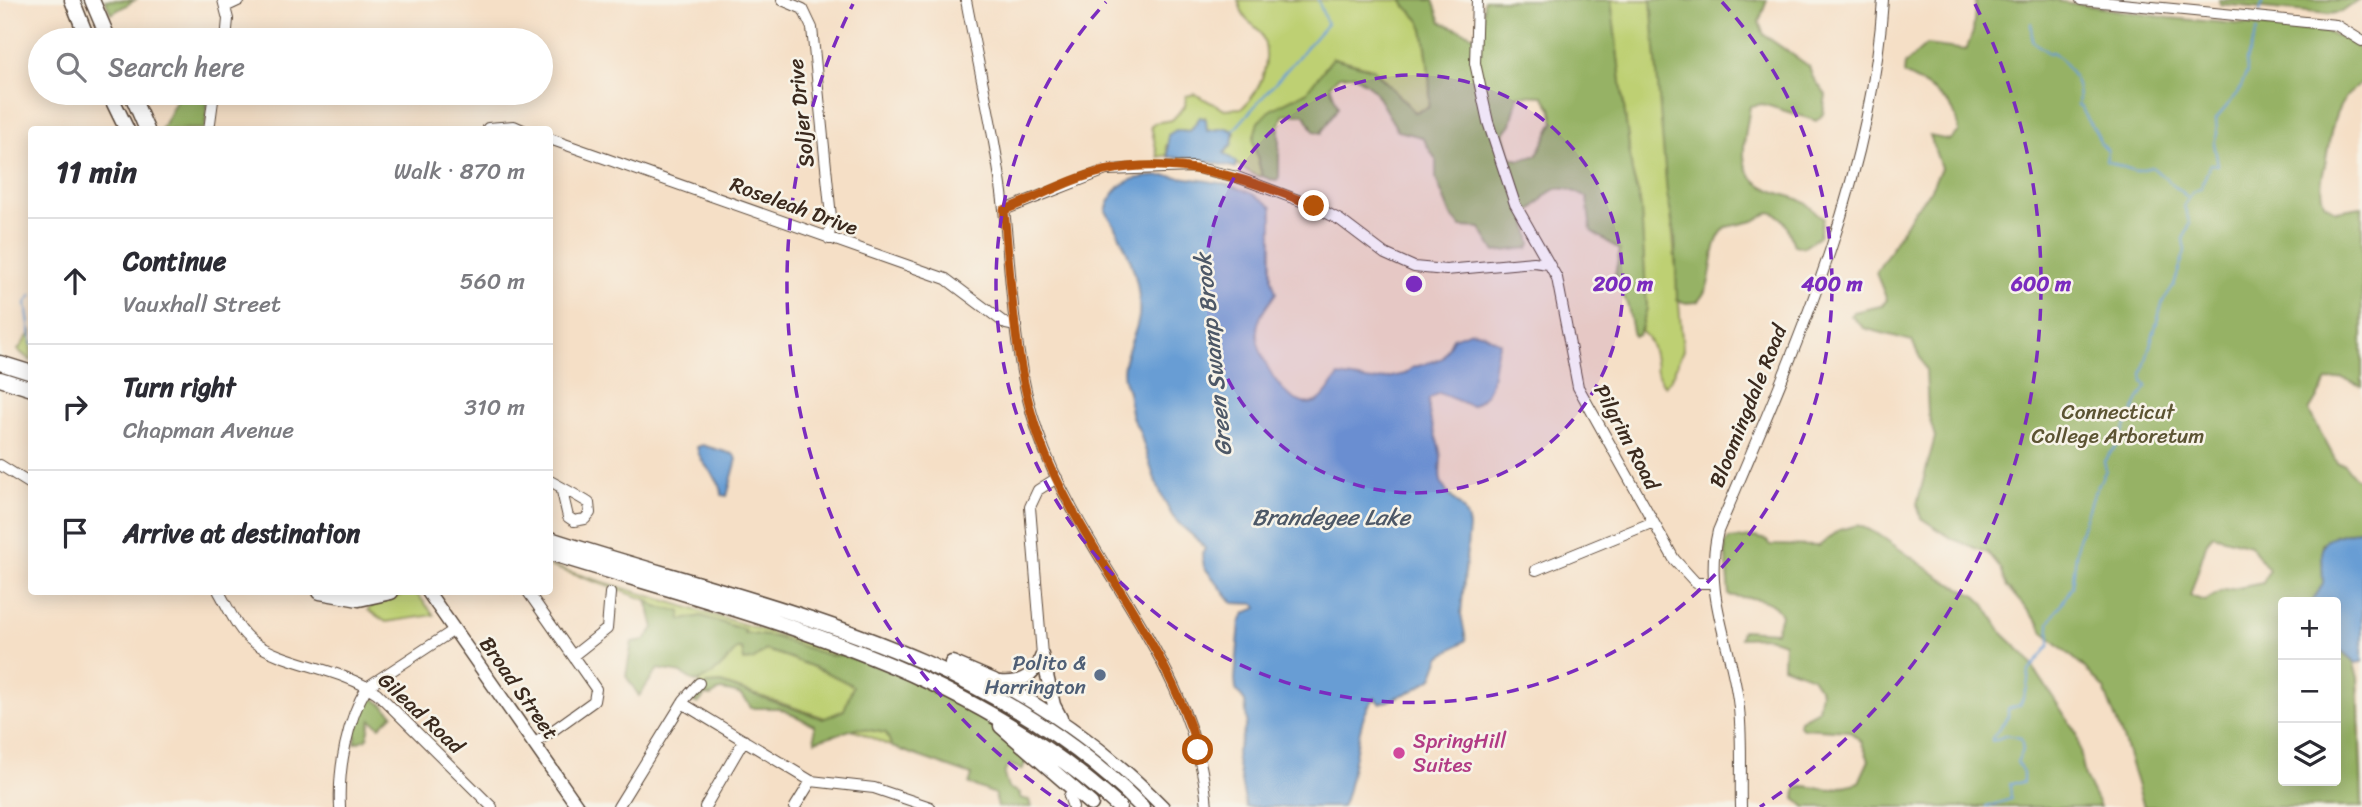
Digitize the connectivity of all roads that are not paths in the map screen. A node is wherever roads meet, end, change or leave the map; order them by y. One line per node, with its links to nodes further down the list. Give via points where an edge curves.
1 (72, 0): 10 (highway)
2 (92, 0): 11 (highway)
3 (240, 0): 9 (street)
4 (782, 0): 22 (street, Soljer Drive, via 803,9 812,29 831,217)
5 (966, 0): 21 (street)
6 (1477, 0): 23 (street, Pilgrim Road, via 1475,63 1488,122 1516,204)
7 (1883, 0): 43 (street, Bloomingdale Road, via 1879,48 1855,177 1789,362 1718,531)
8 (2081, 0): 13 (street, via 2336,25)
9 (224, 4): 12 (street)
10 (83, 28)
11 (104, 28)
12 (227, 28)
13 (2362, 41)
14 (115, 105): 17 (highway)
15 (136, 105): 18 (highway)
16 (212, 105): 19 (street)
17 (125, 126)
18 (145, 126)
19 (210, 126)
20 (553, 140): 22 (street, Roseleah Drive)
21 (1004, 210): 23 (street, via 1106,170 1193,167 1237,177 1314,206 1385,254 1414,267 1446,270); 24 (street)
22 (829, 239): 24 (street, Roseleah Drive, via 946,279 1006,324)
23 (1548, 264): 35 (street, Pilgrim Road, via 1562,292 1578,387)
24 (1016, 326): 31 (street, via 1031,413)
25 (0, 361): 26 (highway); 27 (highway)
26 (28, 366)
27 (28, 372)
28 (0, 379): 29 (highway)
29 (28, 388)
30 (0, 466): 32 (street)
31 (1057, 478): 53 (street, via 1038,491 1030,507); 76 (street, via 1176,690 1198,750)
32 (28, 483)
33 (553, 483): 34 (street)
34 (561, 487)
35 (1651, 523): 42 (street); 43 (street, Pilgrim Road, via 1690,579)
36 (553, 533): 39 (highway)
37 (553, 540): 39 (highway)
38 (553, 553): 41 (highway)
39 (594, 553): 51 (highway)
40 (553, 560): 41 (highway)
41 (600, 568): 57 (highway, via 874,657)
42 (1536, 570)
43 (1714, 583): 77 (street, Bloomingdale Road, via 1738,696)
44 (610, 593): 52 (street, via 607,629)
45 (221, 595): 56 (street, Gilead Road, via 250,640)
46 (337, 595): 47 (highway, via 359,599)
47 (377, 595)
48 (430, 595): 50 (main road, Broad Street)
49 (530, 595): 52 (street)
50 (454, 630): 56 (street); 61 (main road, Broad Street)
51 (900, 650): 54 (highway, via 942,659); 74 (highway, via 1026,712 1085,755)
52 (574, 655): 61 (street, via 597,695)
53 (1042, 655): 54 (main road, via 1035,670 1023,680); 59 (main road, via 1054,705)
54 (994, 681): 59 (main road)
55 (699, 682): 58 (street)
56 (367, 687): 65 (street, via 347,738); 66 (street, Gilead Road)
57 (973, 702): 64 (highway); 73 (highway, via 1044,746)
58 (682, 703): 60 (street); 68 (street)
59 (1065, 723): 75 (main road)
60 (744, 740): 62 (street); 69 (street)
61 (534, 744): 67 (main road, Broad Street)
62 (811, 781): 70 (street); 71 (street, via 874,788)
63 (1069, 796): 72 (street)
64 (1092, 806)
65 (340, 807)
66 (492, 807)
67 (578, 807)
68 (618, 807)
69 (705, 807)
70 (795, 807)
71 (930, 807)
72 (1073, 807)
73 (1119, 807)
74 (1142, 807)
75 (1163, 807)
76 (1207, 807)
77 (1741, 807)

